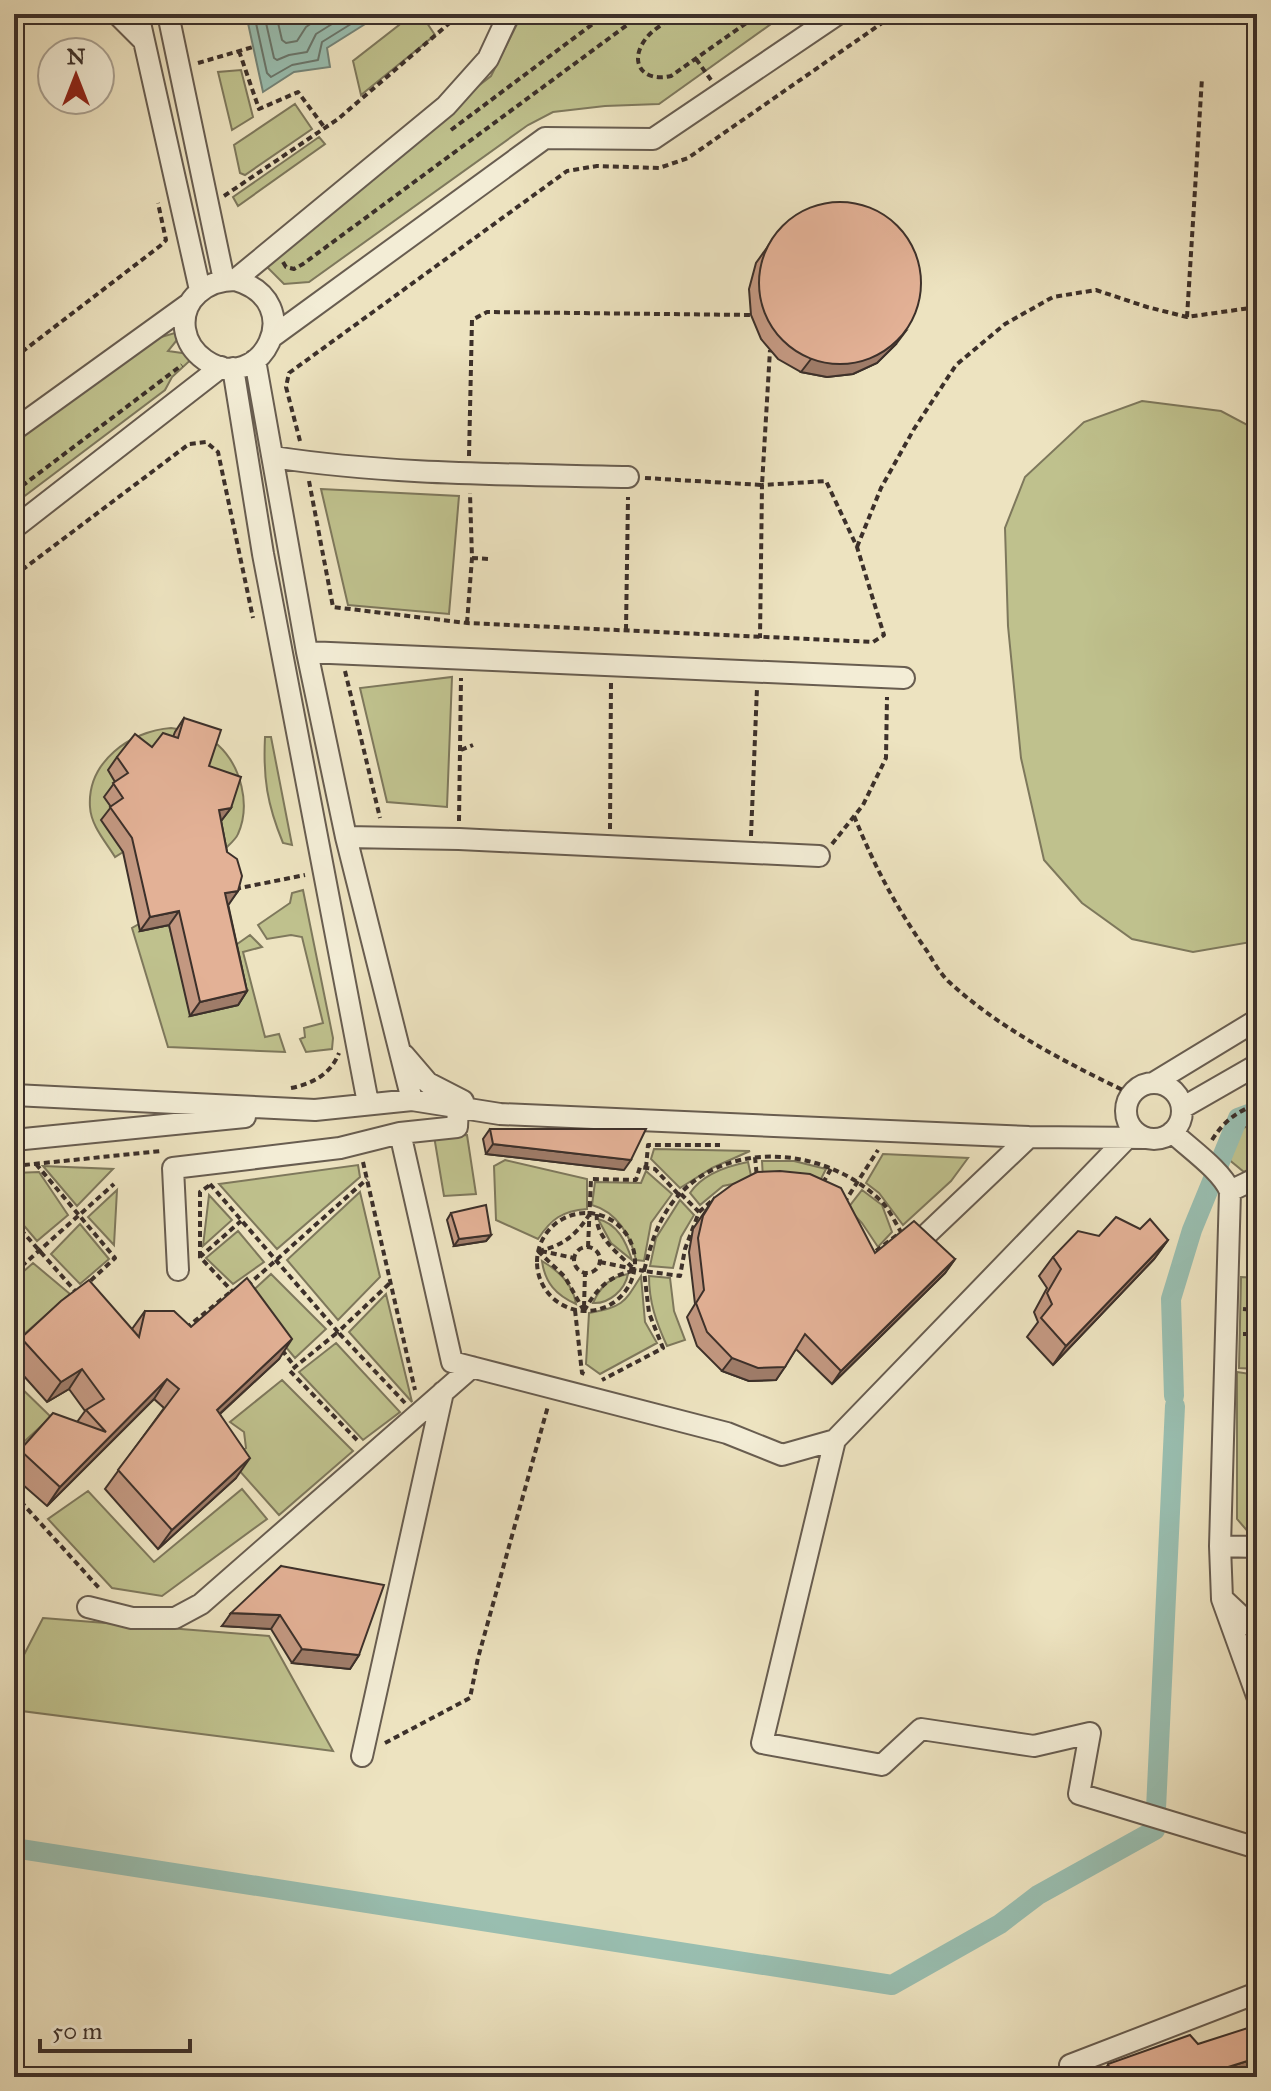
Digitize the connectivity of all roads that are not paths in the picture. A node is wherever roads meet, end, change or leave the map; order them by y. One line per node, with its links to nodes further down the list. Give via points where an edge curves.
1 (117, 14): 6 (street)
2 (138, 14): 6 (street)
3 (168, 14): 7 (street)
4 (509, 14): 7 (street, via 488,59 446,106)
5 (838, 14): 9 (street, via 653,139 545,138)
6 (143, 40): 8 (street)
7 (230, 280): 8 (street); 9 (street, via 262,293 274,322)
8 (195, 297): 11 (street, via 185,330 197,354); 12 (street)
9 (272, 337): 10 (street)
10 (255, 360): 11 (street); 13 (street)
11 (227, 368): 15 (street); 22 (street)
12 (14, 430)
13 (273, 457): 14 (street, via 469,473); 16 (street)
14 (628, 477)
15 (14, 528)
16 (307, 652): 17 (street); 18 (street)
17 (904, 678)
18 (346, 837): 19 (street); 21 (street)
19 (819, 856)
20 (1257, 1020): 24 (street)
21 (399, 1047): 26 (street); 31 (street, via 428,1083)
22 (349, 1052): 27 (street); 30 (street, via 358,1070 352,1087)
23 (1257, 1065): 29 (street)
24 (1155, 1082): 29 (street, via 1168,1086); 35 (street, via 1141,1085 1126,1106)
25 (14, 1095): 30 (street)
26 (412, 1100): 27 (street); 28 (street)
27 (368, 1103): 30 (street)
28 (458, 1108): 31 (street); 33 (street, via 457,1127)
29 (1182, 1108): 32 (street)
30 (315, 1110): 36 (street)
31 (500, 1114): 34 (street)
32 (1172, 1132): 35 (street, via 1160,1138); 38 (street, via 1224,1177)
33 (400, 1133): 40 (street, via 340,1148 173,1168); 41 (street, via 452,1362)
34 (1029, 1137): 35 (street); 39 (street)
35 (1137, 1137): 43 (street)
36 (14, 1140)
37 (1257, 1178): 38 (street)
38 (1230, 1191): 44 (street)
39 (927, 1234)
40 (178, 1270)
41 (472, 1367): 42 (street); 43 (street, via 727,1433 782,1455)
42 (443, 1392): 47 (street, via 201,1604 175,1618 132,1618); 50 (street)
43 (835, 1440): 51 (street, via 762,1743 882,1765 921,1729 1034,1746 1090,1733 1079,1794)
44 (1220, 1546): 45 (street); 46 (street)
45 (1257, 1547)
46 (1222, 1599): 48 (street); 49 (street)
47 (88, 1607)
48 (1257, 1631)
49 (1257, 1696)
50 (362, 1756)
51 (1257, 1848)
52 (1257, 1993): 53 (street, via 1070,2065)
53 (1074, 2077)

